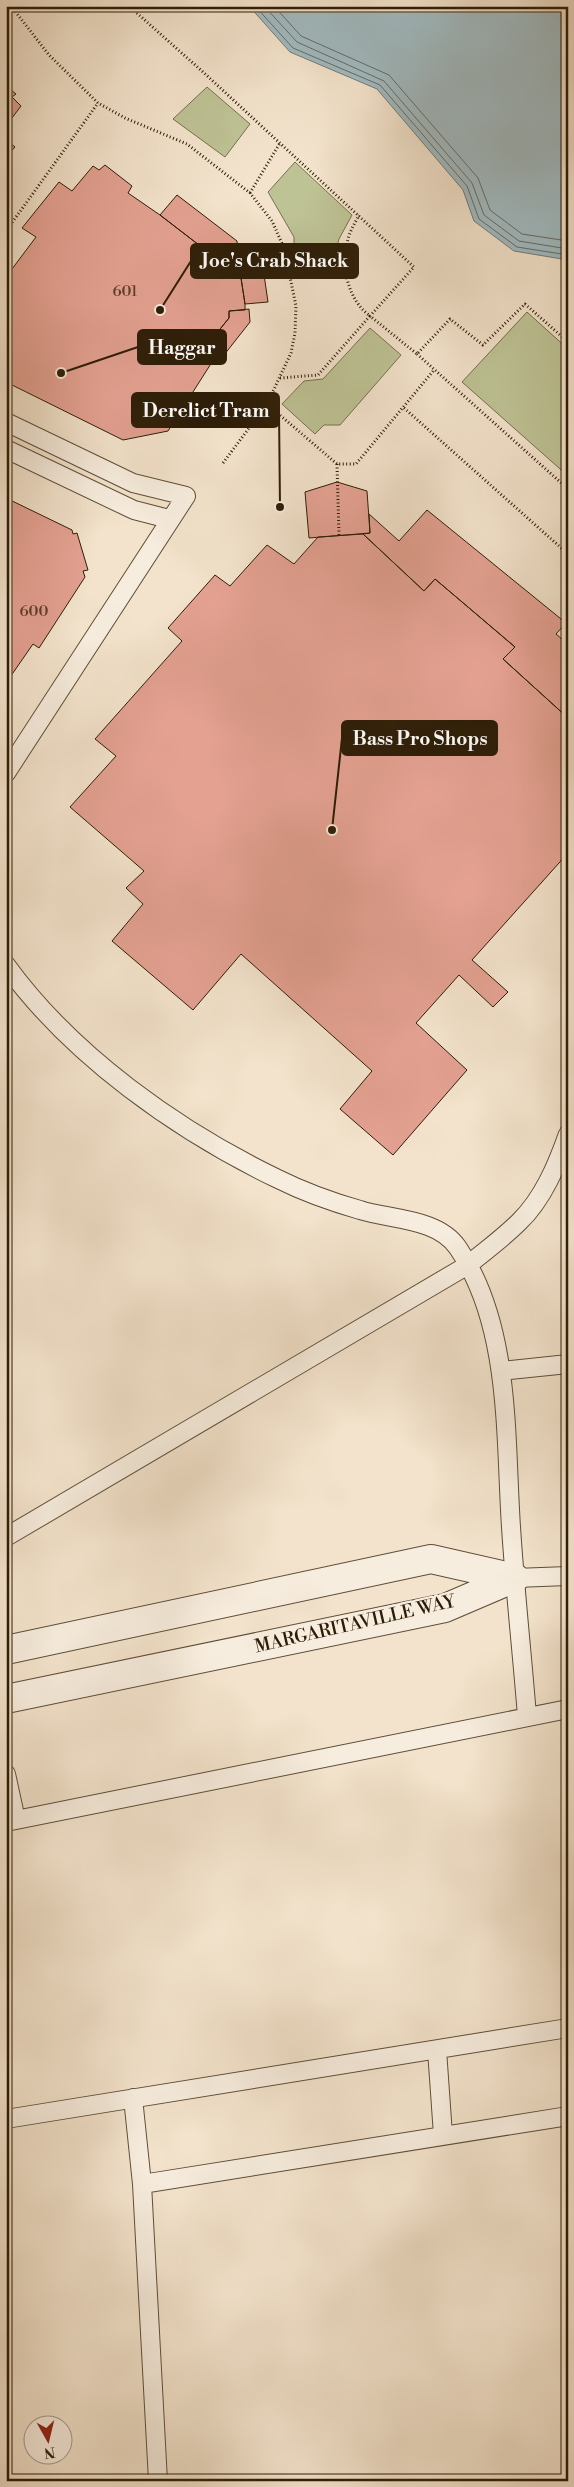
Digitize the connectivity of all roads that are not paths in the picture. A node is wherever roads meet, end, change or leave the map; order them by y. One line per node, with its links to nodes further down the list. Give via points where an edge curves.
1 (6, 422): 3 (lane, via 133,483 186,496)
2 (6, 449): 3 (lane, via 134,510)
3 (173, 514): 4 (lane)
4 (6, 773)
5 (6, 965): 7 (lane, via 43,1009 98,1062 180,1123 279,1180 362,1211 430,1227 445,1234)
6 (568, 1134): 7 (lane, via 542,1193 520,1222)
7 (468, 1265): 9 (lane, via 478,1283 492,1325); 10 (lane)
8 (568, 1364): 9 (lane)
9 (500, 1371): 12 (lane)
10 (6, 1537)
11 (568, 1576): 12 (lane)
12 (515, 1578): 13 (street, MARGARITAVILLE WAY, via 432,1559); 14 (street, MARGARITAVILLE WAY, via 445,1608); 16 (lane)
13 (6, 1650)
14 (6, 1699)
15 (568, 1709): 16 (lane)
16 (527, 1716): 18 (lane)
17 (6, 1774): 18 (lane)
18 (11, 1821)
19 (568, 2028): 20 (lane)
20 (437, 2050): 21 (lane); 24 (lane)
21 (133, 2098): 23 (lane); 25 (lane)
22 (568, 2116): 24 (lane)
23 (6, 2119)
24 (443, 2135): 25 (lane)
25 (142, 2184): 26 (lane)
26 (158, 2481)

